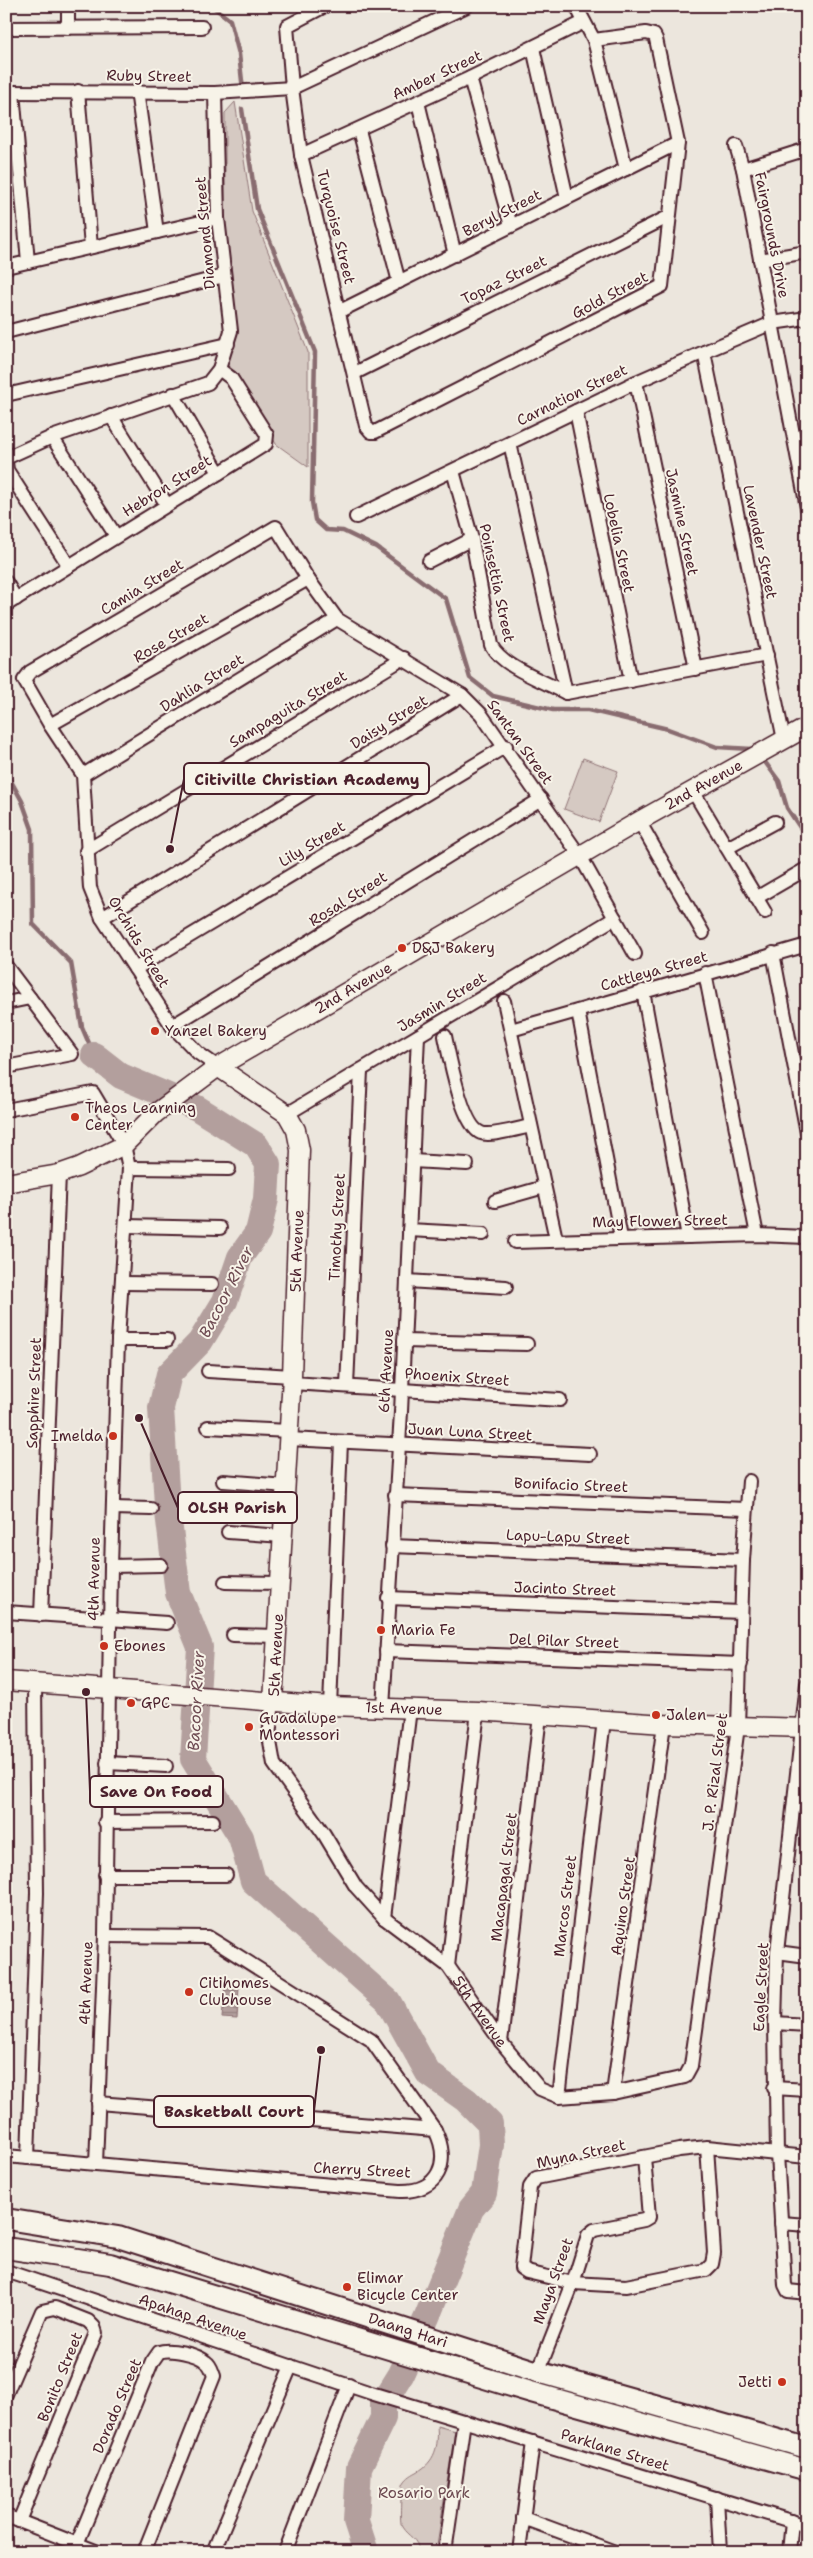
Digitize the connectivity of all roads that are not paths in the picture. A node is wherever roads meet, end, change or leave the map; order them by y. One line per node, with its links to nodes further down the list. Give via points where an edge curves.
1 (68, 6): 8 (street)
2 (325, 6): 12 (street, Turquoise Street, via 287,26)
3 (467, 6): 12 (street)
4 (576, 6): 5 (street)
5 (584, 22): 9 (street); 10 (street, Amber Street)
6 (202, 27): 8 (street)
7 (6, 28): 8 (street)
8 (68, 28)
9 (594, 40): 19 (street, Gold Street, via 646,33 654,35); 23 (street)
10 (533, 48): 11 (street, Amber Street); 25 (street)
11 (470, 78): 17 (street, Amber Street); 28 (street)
12 (292, 88): 16 (street, Ruby Street); 22 (street, Turquoise Street)
13 (78, 91): 14 (street, Ruby Street); 15 (street, Ruby Street); 30 (street)
14 (137, 91): 16 (street, Ruby Street); 29 (street)
15 (10, 92): 34 (street)
16 (215, 92): 27 (street, Diamond Street)
17 (418, 102): 18 (street, Amber Street); 32 (street)
18 (359, 130): 22 (street, Amber Street); 37 (street)
19 (678, 143): 23 (street, Beryl Street); 26 (street, Gold Street)
20 (736, 146): 24 (street, Fairgrounds Drive)
21 (807, 149): 24 (street)
22 (302, 155): 38 (street, Turquoise Street)
23 (626, 169): 25 (street, Beryl Street)
24 (743, 169): 33 (street, Fairgrounds Drive)
25 (567, 198): 28 (street, Beryl Street)
26 (668, 217): 45 (street, Topaz Street); 51 (street, Gold Street, via 664,277 658,290 380,431)
27 (218, 218): 29 (street); 36 (street, Diamond Street)
28 (512, 226): 32 (street, Beryl Street)
29 (157, 232): 30 (street)
30 (90, 247): 34 (street)
31 (807, 252): 33 (street)
32 (456, 255): 37 (street, Beryl Street)
33 (760, 260): 40 (street, Fairgrounds Drive)
34 (28, 262): 35 (street)
35 (6, 267)
36 (224, 276): 41 (street); 42 (street, Diamond Street, via 230,311)
37 (399, 282): 38 (street, Beryl Street)
38 (340, 311): 45 (street, Turquoise Street)
39 (807, 318): 40 (street, Carnation Street)
40 (772, 323): 43 (street, Carnation Street); 58 (street, Fairgrounds Drive)
41 (6, 332)
42 (228, 344): 44 (street, Diamond Street); 48 (street)
43 (704, 352): 46 (street, Carnation Street); 69 (street, Lavender Street)
44 (219, 369): 47 (street, via 208,383); 56 (street, Hebron Street, via 231,378 268,438 264,446)
45 (355, 373): 51 (street, Turquoise Street, via 366,426)
46 (636, 382): 49 (street, Carnation Street); 71 (street, Jasmine Street)
47 (173, 394): 50 (street); 56 (street)
48 (6, 395)
49 (576, 411): 53 (street, Carnation Street); 72 (street, Lobelia Street)
50 (111, 416): 52 (street); 57 (street)
51 (371, 432)
52 (52, 437): 54 (street); 61 (street)
53 (510, 443): 55 (street, Carnation Street); 73 (street)
54 (7, 465): 64 (street)
55 (453, 471): 59 (street, Carnation Street); 62 (street, Poinsettia Street)
56 (218, 473): 57 (street, Hebron Street)
57 (167, 505): 61 (street, Hebron Street)
58 (807, 508)
59 (356, 517)
60 (276, 527): 65 (street, Santan Street); 75 (street, Camia Street, via 25,677 24,683)
61 (116, 536): 64 (street, Hebron Street)
62 (472, 539): 63 (street); 73 (street, Poinsettia Street, via 494,651 506,662)
63 (429, 561)
64 (69, 566): 67 (street, Hebron Street)
65 (308, 579): 68 (street, Santan Street); 75 (street, Rose Street)
66 (6, 582): 67 (street)
67 (11, 602)
68 (337, 619): 70 (street, Santan Street); 79 (street, Dahlia Street)
69 (767, 655): 71 (street); 77 (street, Lavender Street)
70 (404, 658): 74 (street, Santan Street); 85 (street, Sampaguita Street)
71 (696, 669): 72 (street)
72 (631, 681): 73 (street)
73 (566, 693)
74 (462, 695): 78 (street, Santan Street); 90 (street, Daisy Street)
75 (50, 725): 79 (street)
76 (807, 726): 77 (street, 2nd Avenue)
77 (784, 740): 80 (street, 2nd Avenue)
78 (506, 746): 81 (street, Santan Street); 97 (street, Lily Street)
79 (84, 775): 85 (street, Orchids Street)
80 (693, 791): 82 (street, 2nd Avenue); 84 (street)
81 (541, 799): 86 (street, Santan Street); 104 (street, Rosal Street)
82 (639, 821): 86 (street, 2nd Avenue); 92 (street)
83 (775, 822): 84 (street)
84 (727, 848): 88 (street)
85 (86, 851): 90 (street, Orchids Street, via 90,888)
86 (580, 856): 91 (street, Santan Street); 110 (street, 2nd Avenue)
87 (806, 869): 88 (street)
88 (756, 898): 89 (street)
89 (765, 912)
90 (102, 918): 97 (street, Orchids Street)
91 (614, 918): 95 (street, Santan Street); 106 (street, Jasmin Street)
92 (703, 933)
93 (807, 945): 94 (street, Cattleya Street)
94 (772, 953): 98 (street, Cattleya Street); 114 (street)
95 (634, 954)
96 (6, 966): 100 (street)
97 (135, 969): 104 (street, Orchids Street)
98 (705, 973): 99 (street, Cattleya Street); 128 (street)
99 (643, 991): 103 (street, Cattleya Street); 129 (street)
100 (30, 998): 102 (street); 108 (street, via 72,1054)
101 (504, 1001): 105 (street)
102 (6, 1003)
103 (578, 1010): 105 (street, Cattleya Street); 131 (street)
104 (172, 1026): 110 (street, Orchids Street)
105 (511, 1030): 113 (street)
106 (418, 1036): 109 (street, Jasmin Street); 116 (street, 6th Avenue)
107 (445, 1036): 113 (street, via 456,1090 475,1130 484,1134)
108 (6, 1067)
109 (361, 1070): 112 (street, Jasmin Street); 144 (street, Timothy Street)
110 (213, 1071): 112 (street); 115 (street, 2nd Avenue, via 156,1113)
111 (6, 1110): 115 (street, via 93,1093)
112 (287, 1114): 143 (street, 5th Avenue, via 296,1130 300,1150)
113 (531, 1126): 122 (street)
114 (806, 1128)
115 (124, 1145): 118 (street, 4th Avenue); 120 (street, 2nd Avenue)
116 (412, 1161): 117 (street); 126 (street, 6th Avenue)
117 (467, 1164)
118 (130, 1168): 119 (street); 124 (street, 4th Avenue)
119 (229, 1169)
120 (60, 1174): 121 (street, 2nd Avenue); 170 (street, Sapphire Street)
121 (6, 1183)
122 (544, 1187): 123 (street); 132 (street)
123 (495, 1201)
124 (126, 1226): 125 (street); 135 (street, 4th Avenue)
125 (220, 1228)
126 (409, 1230): 127 (street); 134 (street, 6th Avenue)
127 (483, 1234)
128 (758, 1235): 129 (street, May Flower Street); 130 (street, May Flower Street)
129 (688, 1237): 131 (street, May Flower Street)
130 (807, 1237)
131 (621, 1238): 132 (street, May Flower Street)
132 (556, 1239): 133 (street, May Flower Street)
133 (515, 1242)
134 (407, 1281): 137 (street); 140 (street, 6th Avenue)
135 (123, 1283): 136 (street); 138 (street, 4th Avenue)
136 (212, 1284)
137 (506, 1287)
138 (118, 1340): 139 (street); 156 (street, 4th Avenue)
139 (167, 1340)
140 (404, 1341): 141 (street); 145 (street, 6th Avenue)
141 (527, 1344)
142 (208, 1371): 143 (street, Phoenix Street)
143 (292, 1380): 144 (street, Phoenix Street); 148 (street, 5th Avenue)
144 (346, 1386): 145 (street, Phoenix Street)
145 (402, 1390): 146 (street, Phoenix Street); 150 (street, 6th Avenue)
146 (560, 1400)
147 (208, 1427): 148 (street, Juan Luna Street)
148 (289, 1435): 149 (street, Juan Luna Street); 154 (street, 5th Avenue)
149 (340, 1442): 150 (street, Juan Luna Street); 182 (street)
150 (398, 1444): 151 (street, Juan Luna Street); 155 (street, 6th Avenue)
151 (590, 1454)
152 (223, 1481): 154 (street)
153 (749, 1482): 158 (street, J. P. Rizal Street)
154 (286, 1486): 160 (street, 5th Avenue)
155 (395, 1494): 158 (street, Bonifacio Street); 161 (street, 6th Avenue)
156 (112, 1508): 157 (street); 164 (street, 4th Avenue)
157 (151, 1509)
158 (746, 1509): 162 (street, J. P. Rizal Street)
159 (228, 1532): 160 (street)
160 (282, 1536): 166 (street, 5th Avenue)
161 (392, 1546): 162 (street, Lapu-Lapu Street); 167 (street, 6th Avenue)
162 (743, 1560): 169 (street, J. P. Rizal Street)
163 (161, 1565): 164 (street)
164 (110, 1566): 171 (street, 4th Avenue)
165 (225, 1582): 166 (street)
166 (280, 1582): 174 (street, 5th Avenue)
167 (388, 1598): 169 (street, Jacinto Street); 175 (street, 6th Avenue)
168 (6, 1612): 170 (street)
169 (741, 1612): 176 (street, J. P. Rizal Street)
170 (41, 1615): 171 (street)
171 (110, 1620): 172 (street); 180 (street, 4th Avenue)
172 (167, 1623)
173 (233, 1635): 174 (street)
174 (278, 1636): 181 (street, 5th Avenue)
175 (386, 1651): 176 (street, Del Pilar Street); 183 (street, 6th Avenue)
176 (741, 1664): 189 (street, J. P. Rizal Street)
177 (6, 1680): 178 (street, 1st Avenue)
178 (35, 1682): 180 (street, 1st Avenue); 216 (street, via 37,1893)
179 (807, 1684): 190 (street, Eagle Street)
180 (108, 1688): 181 (street, 1st Avenue); 191 (street, 4th Avenue)
181 (273, 1702): 182 (street, 1st Avenue); 197 (street, 5th Avenue, via 269,1736 274,1764 324,1834 356,1887)
182 (330, 1706): 183 (street, 1st Avenue)
183 (383, 1708): 184 (street, 1st Avenue)
184 (410, 1709): 185 (street, 1st Avenue); 197 (street)
185 (478, 1711): 186 (street, 1st Avenue); 201 (street)
186 (540, 1716): 187 (street, 1st Avenue); 204 (street, Macapagal Street)
187 (604, 1720): 188 (street, 1st Avenue); 208 (street, Marcos Street)
188 (664, 1724): 189 (street, 1st Avenue); 207 (street, Aquino Street)
189 (738, 1727): 190 (street, 1st Avenue); 207 (street, J. P. Rizal Street, via 691,2066 685,2077)
190 (805, 1728): 199 (street, Eagle Street)
191 (107, 1763): 192 (street); 194 (street, 4th Avenue)
192 (166, 1766)
193 (213, 1821): 194 (street)
194 (105, 1822): 195 (street, 4th Avenue)
195 (105, 1875): 196 (street); 198 (street, 4th Avenue)
196 (226, 1875)
197 (384, 1918): 201 (street, 5th Avenue)
198 (104, 1936): 209 (street, 4th Avenue); 210 (street, Cherry Street, via 208,1937 222,1945 371,2040)
199 (777, 1952): 200 (street); 202 (street, Eagle Street)
200 (807, 1956)
201 (448, 1966): 204 (street, 5th Avenue)
202 (774, 2023): 203 (street); 205 (street, Eagle Street)
203 (807, 2025)
204 (501, 2042): 208 (street, 5th Avenue, via 540,2088)
205 (774, 2088): 206 (street); 212 (street, Eagle Street)
206 (807, 2090)
207 (613, 2093): 208 (street)
208 (559, 2097)
209 (98, 2103): 210 (street); 217 (street, 4th Avenue)
210 (435, 2130): 217 (street, Cherry Street, via 442,2142 442,2168 429,2183 411,2192)
211 (708, 2147): 212 (street, Myna Street); 214 (street, Myna Street); 223 (street, via 712,2264 699,2272 626,2286)
212 (777, 2154): 215 (street, Myna Street); 219 (street, Eagle Street)
213 (6, 2156): 216 (street, Cherry Street)
214 (644, 2157): 223 (street, Maya Street, via 649,2217 590,2232); 223 (street, Myna Street, via 533,2180 522,2268)
215 (807, 2157)
216 (28, 2158): 217 (street, Cherry Street)
217 (96, 2164)
218 (6, 2219): 226 (main road, Daang Hari, via 118,2238)
219 (781, 2223): 220 (street); 224 (street, Eagle Street, via 785,2285 788,2291)
220 (807, 2225)
221 (6, 2248): 228 (main road, Daang Hari, via 110,2264)
222 (6, 2271): 225 (street, Apahap Avenue)
223 (573, 2283): 226 (street, Maya Street)
224 (807, 2294)
225 (291, 2366): 227 (street, Apahap Avenue); 246 (street)
226 (538, 2372): 228 (main road); 230 (main road, Daang Hari)
227 (349, 2386): 231 (street, Apahap Avenue); 247 (street)
228 (531, 2392): 232 (main road, Daang Hari)
229 (6, 2394): 240 (street, Bonito Street, via 42,2311 55,2308 88,2321 94,2327 96,2334 83,2369)
230 (622, 2395): 232 (main road); 235 (main road, Daang Hari)
231 (413, 2406): 233 (street, Parklane Street)
232 (616, 2416): 236 (main road, Daang Hari)
233 (464, 2421): 234 (street, Parklane Street); 248 (street)
234 (533, 2442): 237 (street, Parklane Street); 239 (street)
235 (804, 2447): 236 (main road)
236 (801, 2469)
237 (717, 2498): 241 (street, Parklane Street); 251 (street)
238 (6, 2516): 240 (street)
239 (523, 2518): 249 (street); 250 (street)
240 (19, 2521): 243 (street)
241 (792, 2521): 242 (street, Parklane Street); 252 (street)
242 (807, 2526)
243 (77, 2544): 244 (street); 245 (street, Dorado Street, via 152,2362 159,2352 172,2350 206,2361 214,2376)
244 (98, 2552)
245 (144, 2552)
246 (213, 2552)
247 (285, 2552)
248 (446, 2552)
249 (519, 2552)
250 (615, 2552)
251 (720, 2552)
252 (789, 2552)

